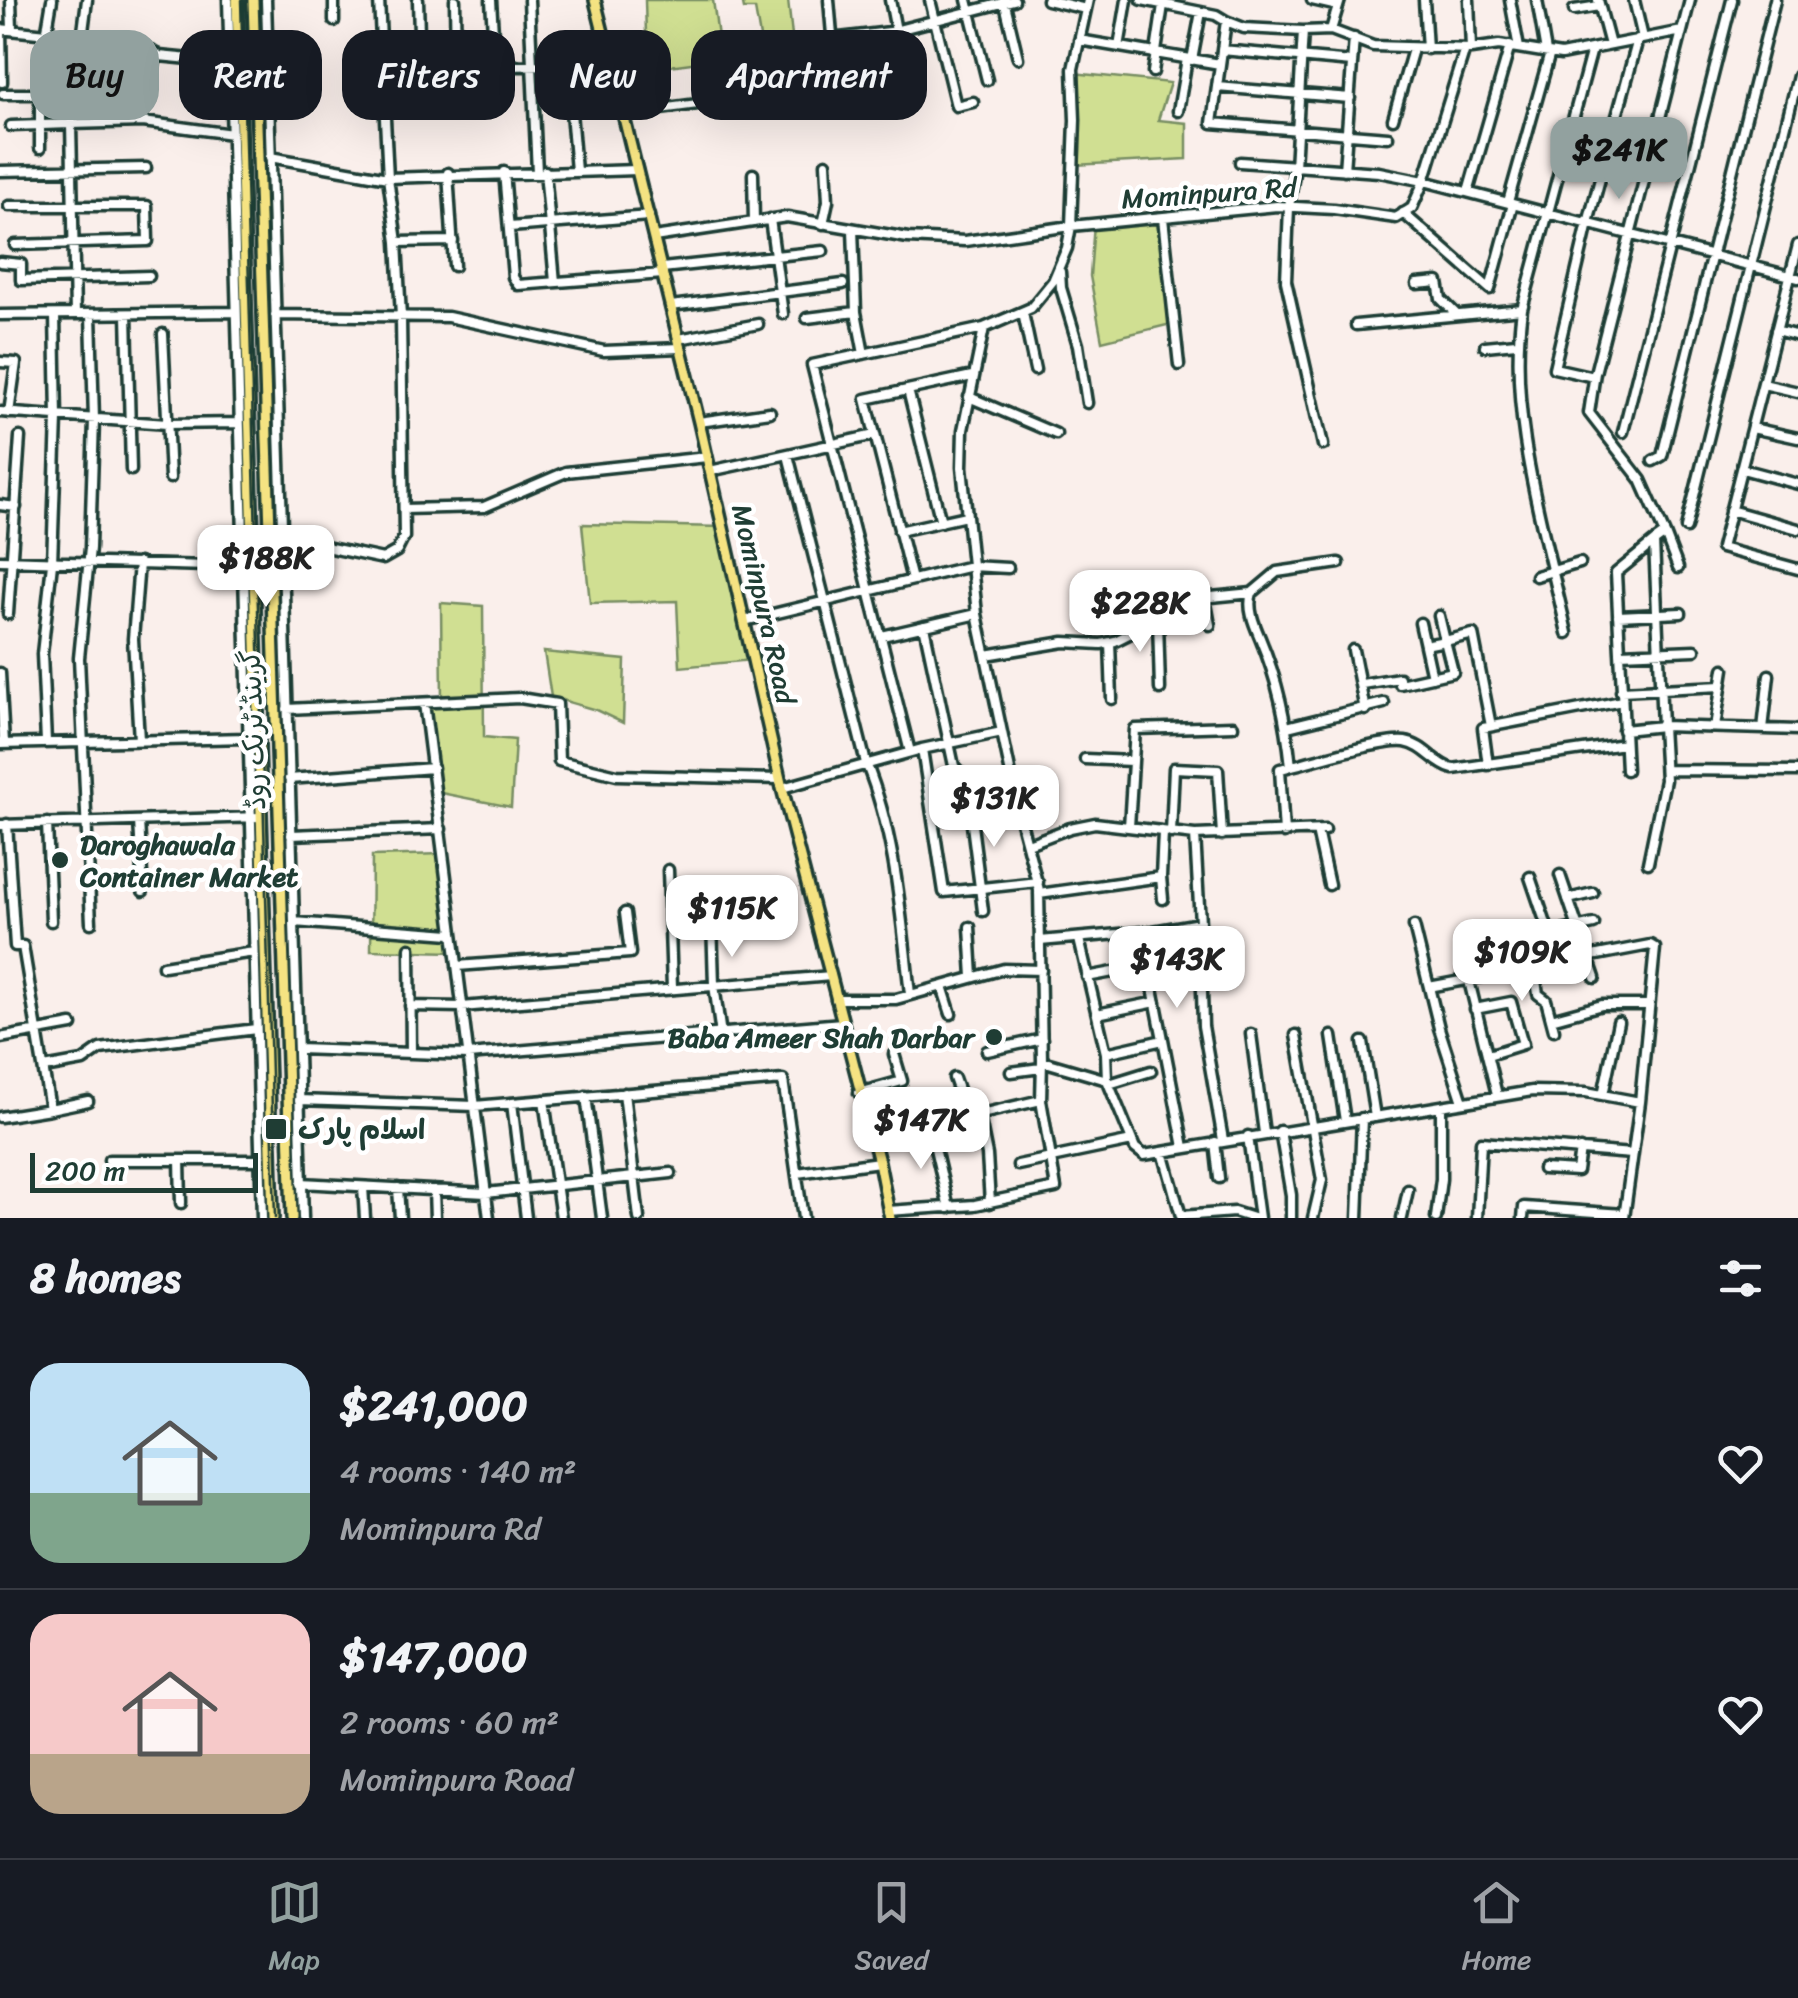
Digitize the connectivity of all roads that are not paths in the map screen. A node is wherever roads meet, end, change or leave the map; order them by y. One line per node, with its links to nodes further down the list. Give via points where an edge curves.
1 (11, 0): 42 (street)
2 (52, 0): 43 (street)
3 (87, 0): 44 (street)
4 (228, 0): 45 (street)
5 (237, 0): 128 (main road, گرینڈ ٹرنک روڈ)
6 (253, 0): 282 (main road, گرینڈ ٹرنک روڈ)
7 (266, 0): 107 (street)
8 (334, 0): 41 (street)
9 (379, 0): 46 (street)
10 (418, 0): 47 (street)
11 (455, 0): 48 (street)
12 (490, 0): 49 (street)
13 (529, 0): 76 (street)
14 (595, 0): 50 (main road, Mominpura Road)
15 (829, 0): 51 (street)
16 (890, 0): 52 (street)
17 (930, 0): 39 (street)
18 (967, 0): 36 (street)
19 (1047, 0): 34 (street)
20 (1127, 0): 61 (street)
21 (1142, 0): 35 (street)
22 (1312, 0): 32 (street)
23 (1424, 0): 63 (street)
24 (1468, 0): 65 (street)
25 (1510, 0): 62 (street)
26 (1537, 0): 69 (street)
27 (1634, 0): 58 (street)
28 (1690, 0): 56 (street)
29 (1732, 0): 146 (street)
30 (1776, 0): 151 (street)
31 (1008, 1): 36 (street); 70 (street)
32 (1339, 3): 54 (street)
33 (1598, 3): 37 (street); 60 (street)
34 (1087, 5): 59 (street)
35 (1163, 5): 38 (street); 68 (street)
36 (970, 10): 39 (street); 80 (street)
37 (1574, 10)
38 (1201, 12): 40 (street); 72 (street)
39 (934, 19): 52 (street); 87 (street, via 956,106)
40 (1226, 21): 53 (street); 67 (street)
41 (334, 22)
42 (4, 29): 55 (street); 81 (street)
43 (48, 30)
44 (84, 30)
45 (229, 30)
46 (381, 30)
47 (419, 30)
48 (455, 30)
49 (492, 30)
50 (602, 30)
51 (830, 30)
52 (896, 30)
53 (1303, 30): 54 (street); 71 (street)
54 (1331, 30): 57 (street)
55 (30, 31)
56 (1682, 31): 58 (street); 141 (street)
57 (1354, 38): 64 (street); 73 (street)
58 (1641, 38): 60 (street); 135 (street)
59 (1079, 40): 61 (street); 138 (street)
60 (1610, 45): 66 (street)
61 (1119, 46): 68 (street)
62 (1515, 47): 65 (street); 69 (street); 123 (street)
63 (1427, 48): 64 (street); 65 (street)
64 (1413, 49): 89 (street)
65 (1468, 49): 122 (street)
66 (1592, 49): 69 (street); 129 (street)
67 (1222, 50): 71 (street); 74 (street)
68 (1156, 53): 72 (street); 78 (street)
69 (1548, 53): 124 (street)
70 (1018, 58)
71 (1302, 58): 73 (street); 85 (street)
72 (1190, 59): 74 (street); 88 (street)
73 (1352, 62): 86 (street)
74 (1220, 64): 82 (street)
75 (515, 65): 76 (street)
76 (530, 65): 77 (street); 118 (street)
77 (535, 65)
78 (1153, 72)
79 (1798, 76): 154 (street)
80 (987, 80)
81 (2, 82)
82 (1217, 87): 85 (street); 102 (street, via 1212,124)
83 (2, 94): 84 (street)
84 (30, 94)
85 (1299, 94): 86 (street); 102 (street)
86 (1350, 98): 103 (street)
87 (973, 102)
88 (1178, 111)
89 (1393, 119)
90 (40, 120): 100 (street)
91 (71, 120): 99 (street)
92 (102, 120): 98 (street)
93 (232, 120): 104 (street)
94 (385, 120): 121 (street)
95 (572, 120): 116 (street)
96 (624, 120): 113 (main road, Mominpura Road)
97 (140, 122): 98 (street); 104 (street)
98 (101, 123): 99 (street)
99 (70, 124): 100 (street); 112 (street)
100 (40, 125): 101 (street); 106 (street)
101 (11, 126)
102 (1297, 130): 103 (street); 110 (street)
103 (1347, 133): 105 (street); 114 (street)
104 (232, 134): 128 (street)
105 (1388, 137)
106 (40, 148)
107 (270, 158): 121 (street); 176 (street)
108 (1240, 162): 110 (street)
109 (826, 164): 137 (street)
110 (1295, 167): 114 (street); 127 (street)
111 (146, 168): 112 (street)
112 (72, 169): 115 (street); 126 (street)
113 (638, 170): 116 (street); 131 (main road, Mominpura Road)
114 (1344, 170): 122 (street)
115 (0, 171)
116 (576, 171): 118 (street)
117 (504, 172): 118 (street); 119 (street); 139 (street)
118 (541, 172): 136 (street)
119 (448, 173): 121 (street); 143 (street)
120 (753, 174): 134 (street)
121 (388, 178): 145 (street)
122 (1424, 181): 123 (street); 130 (street)
123 (1468, 192): 124 (street)
124 (1510, 203): 129 (street); 130 (street, via 1490,289)
125 (9, 206): 126 (street)
126 (73, 206): 144 (street); 144 (street, via 147,206 148,241)
127 (1289, 206): 130 (street, Mominpura Rd); 132 (street, Mominpura Rd); 213 (street, via 1286,281)
128 (240, 209): 166 (street); 284 (main road, گرینڈ ٹرنک روڈ)
129 (1548, 213): 135 (street); 165 (street)
130 (1403, 214)
131 (649, 216): 136 (street); 142 (main road, Mominpura Road)
132 (1163, 218): 138 (street, Mominpura Rd); 190 (street)
133 (770, 219): 134 (street, Mominpura Rd); 137 (street, Mominpura Rd); 150 (street)
134 (754, 222): 142 (street, Mominpura Rd)
135 (1588, 223): 141 (street); 193 (street, via 1554,368)
136 (550, 224): 139 (street); 160 (street)
137 (823, 224): 140 (street, Mominpura Rd)
138 (1071, 226): 140 (street, Mominpura Rd, via 965,241); 155 (street)
139 (510, 227): 160 (street, via 515,282)
140 (853, 229): 167 (street)
141 (1630, 234): 146 (street); 193 (street)
142 (654, 237): 156 (main road, Mominpura Road)
143 (453, 241): 145 (street); 153 (street)
144 (74, 242): 147 (street); 158 (street)
145 (397, 242): 177 (street)
146 (1670, 244): 151 (street); 208 (street)
147 (15, 245)
148 (1798, 245): 159 (street)
149 (823, 251): 150 (street)
150 (775, 254): 156 (street); 163 (street)
151 (1712, 256): 154 (street); 217 (street, via 1662,456)
152 (0, 262): 158 (street, via 21,264 21,280)
153 (454, 266)
154 (1749, 266): 159 (street); 229 (street)
155 (1060, 267): 168 (street); 198 (street)
156 (662, 271): 160 (street); 164 (main road, Mominpura Road)
157 (149, 276): 158 (street)
158 (74, 277): 170 (street)
159 (1794, 277): 182 (street)
160 (555, 282)
161 (842, 284): 163 (street)
162 (1416, 284): 174 (street, via 1438,282 1441,299)
163 (780, 292): 164 (street); 173 (street)
164 (671, 306): 185 (main road, Mominpura Road)
165 (1522, 308): 174 (street); 186 (street)
166 (236, 312): 172 (street); 205 (street)
167 (856, 312): 178 (street); 188 (street)
168 (1024, 312): 181 (street); 191 (street)
169 (54, 314): 170 (street); 175 (street); 201 (street)
170 (76, 314): 171 (street)
171 (91, 314): 172 (street); 202 (street)
172 (127, 314): 203 (street)
173 (783, 314)
174 (1456, 314): 180 (street)
175 (0, 315)
176 (275, 315): 177 (street); 233 (street)
177 (401, 317): 185 (street, via 448,318 604,351); 225 (street)
178 (807, 318)
179 (758, 324): 185 (street)
180 (1356, 325)
181 (984, 328): 188 (street); 192 (street)
182 (1776, 330): 184 (street); 194 (street)
183 (164, 334): 206 (street)
184 (1798, 336)
185 (680, 343): 204 (main road, Mominpura Road)
186 (1516, 344): 187 (street); 247 (street, via 1530,465)
187 (1485, 346)
188 (864, 354): 214 (street, via 812,364)
189 (0, 362): 200 (street, via 16,362)
190 (1180, 364)
191 (1035, 370)
192 (972, 376): 195 (street); 197 (street)
193 (1594, 377): 232 (street, via 1589,413 1640,480)
194 (1763, 384): 196 (street); 207 (street)
195 (908, 390): 210 (street, via 866,399); 228 (street)
196 (1798, 392)
197 (968, 397): 209 (street); 227 (street)
198 (1087, 402)
199 (770, 412): 204 (street)
200 (4, 413): 201 (street)
201 (56, 418): 202 (street); 238 (street)
202 (94, 420): 203 (street); 237 (street)
203 (129, 421): 206 (street); 218 (street)
204 (699, 422): 216 (main road, Mominpura Road)
205 (240, 423): 206 (street); 243 (street)
206 (167, 424): 221 (street)
207 (1752, 428): 212 (street); 220 (street)
208 (1623, 432)
209 (1056, 434)
210 (875, 435): 214 (street); 231 (street)
211 (20, 437): 224 (street)
212 (1798, 438)
213 (1323, 445)
214 (834, 446): 215 (street); 250 (street)
215 (788, 455): 219 (street); 253 (street)
216 (707, 457): 219 (main road, Mominpura Road); 225 (street, via 566,472 484,507)
217 (1653, 461)
218 (131, 470)
219 (710, 470): 261 (main road, Mominpura Road)
220 (1742, 470): 222 (street); 226 (street)
221 (170, 478)
222 (1798, 484)
223 (0, 506): 224 (street)
224 (16, 507): 236 (street)
225 (404, 509): 233 (street, via 402,545 384,559)
226 (1730, 510): 230 (street); 246 (street, via 1721,548)
227 (966, 516): 228 (street); 242 (street)
228 (940, 522): 231 (street)
229 (1686, 528)
230 (1798, 529)
231 (900, 531): 249 (street)
232 (1665, 534): 234 (street); 245 (street)
233 (284, 538): 290 (street)
234 (1654, 542): 254 (street); 259 (street, via 1616,572)
235 (0, 560): 236 (street)
236 (13, 561): 238 (street); 256 (street)
237 (88, 562): 238 (street); 239 (street); 304 (street, via 79,658)
238 (52, 563): 303 (street, via 42,654)
239 (140, 563): 243 (street); 302 (street, via 132,639)
240 (1340, 563): 251 (street, via 1278,572)
241 (1580, 563): 247 (street)
242 (971, 566): 244 (street); 249 (street); 257 (street)
243 (242, 567): 284 (street)
244 (1008, 568)
245 (1678, 568)
246 (1798, 568)
247 (1554, 570): 248 (street); 265 (street)
248 (1536, 576)
249 (912, 580): 250 (street)
250 (871, 590): 253 (street); 266 (street)
251 (1252, 593): 252 (street); 295 (street, via 1249,602 1275,672)
252 (1205, 598): 260 (street); 263 (street)
253 (825, 601): 261 (street); 312 (street)
254 (1658, 613): 255 (street); 259 (street); 272 (street)
255 (1681, 613)
256 (8, 614)
257 (977, 614): 264 (street); 274 (street)
258 (1440, 616): 267 (street)
259 (1618, 616): 273 (street)
260 (1158, 620): 268 (street); 281 (street)
261 (744, 621): 320 (main road, Mominpura Road)
262 (1420, 623): 269 (street)
263 (1210, 625)
264 (924, 626): 266 (street); 305 (street)
265 (1567, 632)
266 (882, 636): 309 (street)
267 (1445, 641): 269 (street); 278 (street, via 1453,672); 293 (street, via 1472,634)
268 (1110, 642): 274 (street); 286 (street)
269 (1426, 645): 278 (street)
270 (1353, 650): 279 (street)
271 (1695, 650): 272 (street)
272 (1659, 652): 273 (street); 283 (street)
273 (1620, 654): 285 (street)
274 (986, 655): 300 (street)
275 (1724, 668): 280 (street)
276 (0, 673): 306 (street)
277 (1769, 676): 297 (street)
278 (1432, 677): 279 (street)
279 (1362, 684): 291 (street)
280 (1721, 686): 283 (street); 296 (street)
281 (1160, 689)
282 (274, 690): 284 (main road); 483 (main road, گرینڈ ٹرنک روڈ)
283 (1661, 690): 285 (street); 294 (street)
284 (251, 691): 301 (street); 323 (main road, گرینڈ ٹرنک روڈ)
285 (1622, 691): 287 (street)
286 (1112, 699)
287 (1622, 701): 293 (street); 298 (street)
288 (424, 703): 290 (street); 315 (street); 320 (street, via 520,698 558,704 559,761 616,775)
289 (1384, 704): 291 (street)
290 (287, 710): 319 (street)
291 (1365, 710): 295 (street)
292 (1233, 726): 311 (street, via 1138,728)
293 (1491, 726): 313 (street, via 1483,728)
294 (1662, 726): 296 (street); 298 (street); 317 (street)
295 (1286, 727): 314 (street)
296 (1715, 727): 297 (street)
297 (1763, 729): 299 (street)
298 (1624, 730): 307 (street)
299 (1798, 730)
300 (1002, 732): 305 (street); 321 (street)
301 (247, 738): 302 (street); 323 (street)
302 (139, 740): 304 (street)
303 (46, 742): 304 (street); 306 (street)
304 (84, 742): 326 (street)
305 (950, 743): 308 (street); 322 (street)
306 (2, 744)
307 (1624, 744): 313 (street); 316 (street)
308 (922, 749): 309 (street); 324 (street)
309 (910, 752): 312 (street)
310 (1085, 759): 311 (street)
311 (1132, 761): 329 (street)
312 (866, 764): 320 (street); 384 (street, via 880,796 896,875)
313 (1488, 765): 314 (street, via 1439,766 1406,742)
314 (1291, 766): 332 (street, via 1280,769)
315 (433, 768): 319 (street); 330 (street)
316 (1626, 770)
317 (1666, 770): 318 (street); 337 (street)
318 (1798, 772)
319 (289, 779): 334 (street)
320 (781, 783): 374 (main road, Mominpura Road)
321 (1019, 814): 322 (street); 336 (street)
322 (968, 817): 324 (street); 345 (street)
323 (255, 818): 325 (street); 366 (street); 482 (main road, گرینڈ ٹرنک روڈ)
324 (934, 819): 345 (street, via 944,892)
325 (139, 821): 326 (street); 346 (street)
326 (87, 822): 327 (street); 356 (street)
327 (48, 823): 328 (street); 353 (street)
328 (4, 824): 398 (street, via 15,946 23,946)
329 (1128, 827): 331 (street); 336 (street, via 1083,824)
330 (441, 830): 334 (street); 362 (street)
331 (1167, 832): 333 (street); 335 (street, via 1174,768 1218,770); 341 (street)
332 (1284, 833): 335 (street); 343 (street, via 1321,830)
333 (1195, 834): 335 (street); 355 (street)
334 (291, 835): 354 (street)
335 (1222, 835)
336 (1028, 844): 342 (street)
337 (1648, 863)
338 (668, 870): 382 (street)
339 (1560, 875): 349 (street)
340 (1530, 877): 361 (street)
341 (1161, 878): 348 (street); 350 (street)
342 (1038, 882): 345 (street); 348 (street)
343 (1329, 884)
344 (711, 887): 379 (street)
345 (980, 888): 351 (street)
346 (143, 891)
347 (1594, 893): 349 (street)
348 (1039, 894): 364 (street)
349 (1568, 898): 360 (street)
350 (1162, 899)
351 (983, 910)
352 (625, 913): 370 (street, via 630,954)
353 (51, 922)
354 (294, 922): 362 (street); 408 (street)
355 (1200, 923): 363 (street); 451 (street)
356 (91, 924)
357 (1594, 924): 360 (street)
358 (1414, 926): 381 (street)
359 (970, 927): 375 (street)
360 (1578, 928): 361 (street); 367 (street)
361 (1549, 933): 368 (street); 378 (street, via 1462,952)
362 (451, 934): 370 (street)
363 (1079, 939): 364 (street); 376 (street)
364 (1040, 940): 372 (street)
365 (410, 948): 387 (street)
366 (254, 952): 369 (street); 397 (street)
367 (1587, 956): 368 (street); 377 (street); 388 (street, via 1654,948)
368 (1559, 962): 371 (street)
369 (163, 966)
370 (457, 966): 389 (street)
371 (1534, 967): 378 (street); 393 (street)
372 (1041, 970): 375 (street); 405 (street)
373 (1128, 970): 376 (street)
374 (832, 976): 379 (street); 385 (main road, Mominpura Road)
375 (973, 977): 380 (street)
376 (1088, 977): 392 (street)
377 (1595, 978)
378 (1466, 981): 381 (street); 390 (street)
379 (714, 985): 382 (street); 401 (street)
380 (942, 986): 384 (street); 391 (street)
381 (1429, 987): 431 (street)
382 (672, 988): 389 (street)
383 (1154, 988): 386 (street)
384 (910, 994): 385 (street)
385 (836, 998): 395 (main road, Mominpura Road)
386 (1156, 1002): 392 (street); 406 (street)
387 (410, 1006): 389 (street); 410 (street)
388 (1649, 1006): 393 (street, via 1602,1005); 432 (street)
389 (462, 1007): 413 (street)
390 (1475, 1010): 414 (street); 414 (street, via 1511,1002 1523,1044)
391 (950, 1014)
392 (1097, 1014): 411 (street)
393 (1551, 1019): 399 (street)
394 (1618, 1022): 424 (street)
395 (842, 1023): 401 (street); 421 (main road, Mominpura Road)
396 (72, 1024): 398 (street)
397 (256, 1028): 416 (street, via 100,1049 83,1061); 459 (street)
398 (39, 1030): 404 (street); 416 (street)
399 (1554, 1030)
400 (1251, 1034): 448 (street)
401 (721, 1035): 413 (street)
402 (1296, 1035): 444 (street)
403 (1332, 1036): 442 (street)
404 (0, 1038)
405 (1042, 1039): 409 (street); 415 (street)
406 (1164, 1040): 411 (street); 452 (street)
407 (1363, 1042): 439 (street)
408 (298, 1049): 410 (street); 428 (street)
409 (987, 1051)
410 (411, 1053): 413 (street)
411 (1106, 1053): 420 (street)
412 (894, 1054): 421 (street, via 902,1081)
413 (468, 1055): 434 (street)
414 (1488, 1055): 423 (street)
415 (1041, 1064): 418 (street); 420 (street); 430 (street)
416 (44, 1068): 436 (street)
417 (1151, 1071): 420 (street)
418 (1011, 1072)
419 (954, 1078): 440 (street)
420 (1108, 1082): 450 (street)
421 (859, 1092): 446 (main road, Mominpura Road)
422 (624, 1094): 425 (street); 464 (street, via 783,1080); 465 (street)
423 (1497, 1095): 424 (street); 431 (street)
424 (1603, 1095): 432 (street)
425 (586, 1096): 429 (street); 467 (street)
426 (936, 1098): 443 (street)
427 (88, 1100): 436 (street)
428 (299, 1100): 434 (street); 468 (street)
429 (544, 1100): 433 (street); 469 (street)
430 (1041, 1100): 437 (street); 456 (street)
431 (1463, 1102): 435 (street)
432 (1640, 1102): 455 (street)
433 (512, 1103): 434 (street); 472 (street)
434 (475, 1106): 475 (street)
435 (1441, 1107): 439 (street); 499 (street)
436 (50, 1108): 438 (street)
437 (980, 1115): 440 (street); 476 (street)
438 (0, 1117)
439 (1375, 1117): 441 (street)
440 (968, 1118): 443 (street)
441 (1362, 1118): 442 (street); 497 (street)
442 (1345, 1121): 444 (street)
443 (943, 1126): 445 (street)
444 (1310, 1126): 447 (street); 496 (street, via 1322,1180)
445 (930, 1127): 446 (street); 478 (street)
446 (870, 1129): 460 (main road, Mominpura Road)
447 (1280, 1131): 448 (street); 495 (street)
448 (1264, 1134): 449 (street)
449 (1248, 1136): 451 (street); 494 (street)
450 (1132, 1141): 454 (street, via 1144,1155); 456 (street)
451 (1219, 1141): 452 (street); 466 (street)
452 (1184, 1147): 454 (street)
453 (1580, 1149): 455 (street); 462 (street, via 1577,1171); 500 (street, via 1481,1142)
454 (1163, 1152): 494 (street, via 1181,1216 1234,1212)
455 (1632, 1154): 480 (street)
456 (1052, 1159): 461 (street); 476 (street, via 1056,1188)
457 (109, 1160): 458 (street)
458 (180, 1160): 459 (street); 477 (street)
459 (260, 1160): 481 (street)
460 (879, 1162): 464 (street); 479 (main road, Mominpura Road)
461 (1018, 1165)
462 (1543, 1169)
463 (672, 1173): 465 (street)
464 (797, 1173): 493 (street)
465 (634, 1177): 467 (street); 492 (street)
466 (1219, 1178)
467 (597, 1181): 469 (street); 491 (street)
468 (302, 1184): 470 (street); 484 (street)
469 (556, 1185): 472 (street); 490 (street)
470 (363, 1186): 471 (street); 485 (street)
471 (398, 1188): 473 (street); 486 (street)
472 (522, 1189): 475 (street); 489 (street)
473 (434, 1190): 475 (street); 487 (street)
474 (1408, 1190): 498 (street)
475 (486, 1193): 488 (street)
476 (990, 1202): 478 (street)
477 (181, 1203)
478 (949, 1208): 479 (street)
479 (889, 1215)
480 (1624, 1216): 501 (street, via 1524,1207)
481 (262, 1218)
482 (273, 1218)
483 (292, 1218)
484 (302, 1218)
485 (364, 1218)
486 (400, 1218)
487 (436, 1218)
488 (489, 1218)
489 (526, 1218)
490 (561, 1218)
491 (602, 1218)
492 (638, 1218)
493 (803, 1218)
494 (1256, 1218)
495 (1291, 1218)
496 (1313, 1218)
497 (1358, 1218)
498 (1402, 1218)
499 (1436, 1218)
500 (1478, 1218)
501 (1523, 1218)

